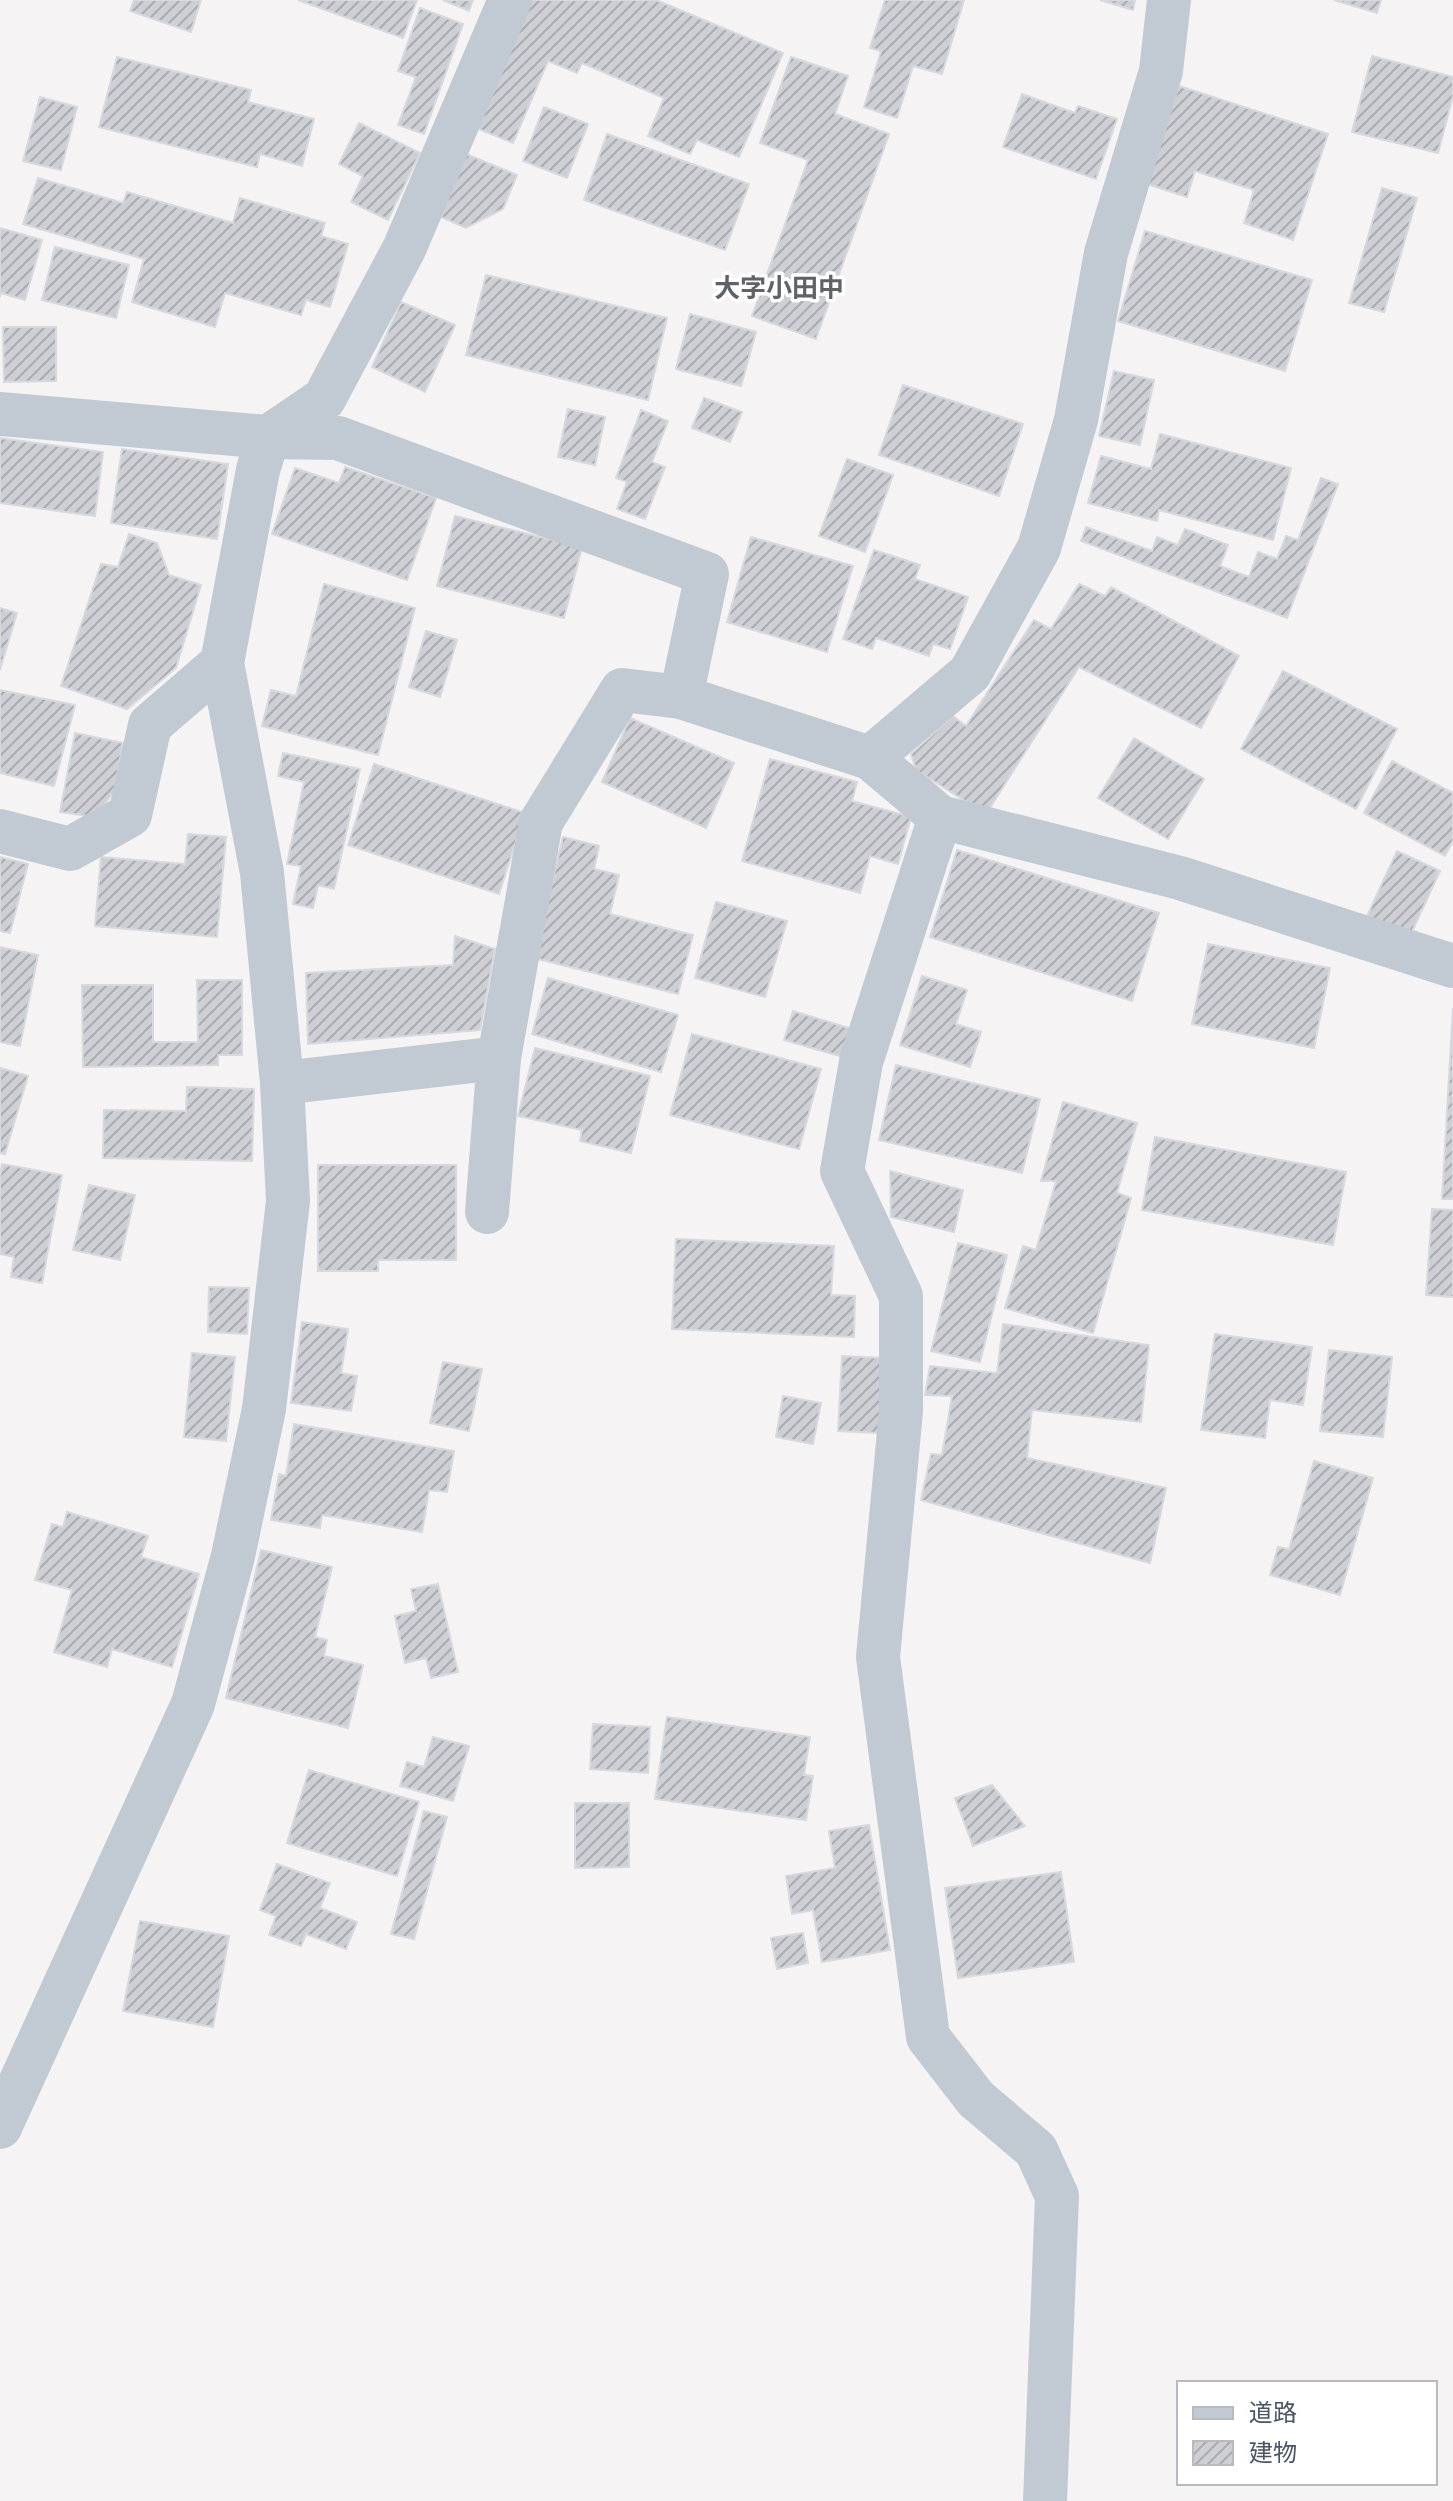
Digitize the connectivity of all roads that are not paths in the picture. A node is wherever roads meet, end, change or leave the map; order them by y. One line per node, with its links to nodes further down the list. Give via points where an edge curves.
1 (510, 0): 4 (street, via 404,249 324,399)
2 (1169, 0): 7 (street, via 1161,71 1106,253 1076,420 1039,548 970,673)
3 (0, 414): 4 (street)
4 (268, 437): 5 (street); 6 (street, via 338,438 707,574)
5 (222, 663): 9 (street, via 150,725 130,815 70,849); 12 (street, via 262,873)
6 (681, 697): 7 (street); 11 (street, via 622,690 541,822)
7 (870, 758): 8 (street)
8 (940, 817): 10 (street, via 1180,878); 15 (street, via 861,1062 842,1171 901,1296 901,1411 878,1657 928,2037 976,2099 1036,2150 1057,2196)
9 (0, 831)
10 (1453, 966)
11 (499, 1058): 12 (street); 13 (street)
12 (282, 1083): 14 (street, via 288,1201 264,1409 233,1556 193,1704)
13 (487, 1212)
14 (0, 2127)
15 (1045, 2501)

